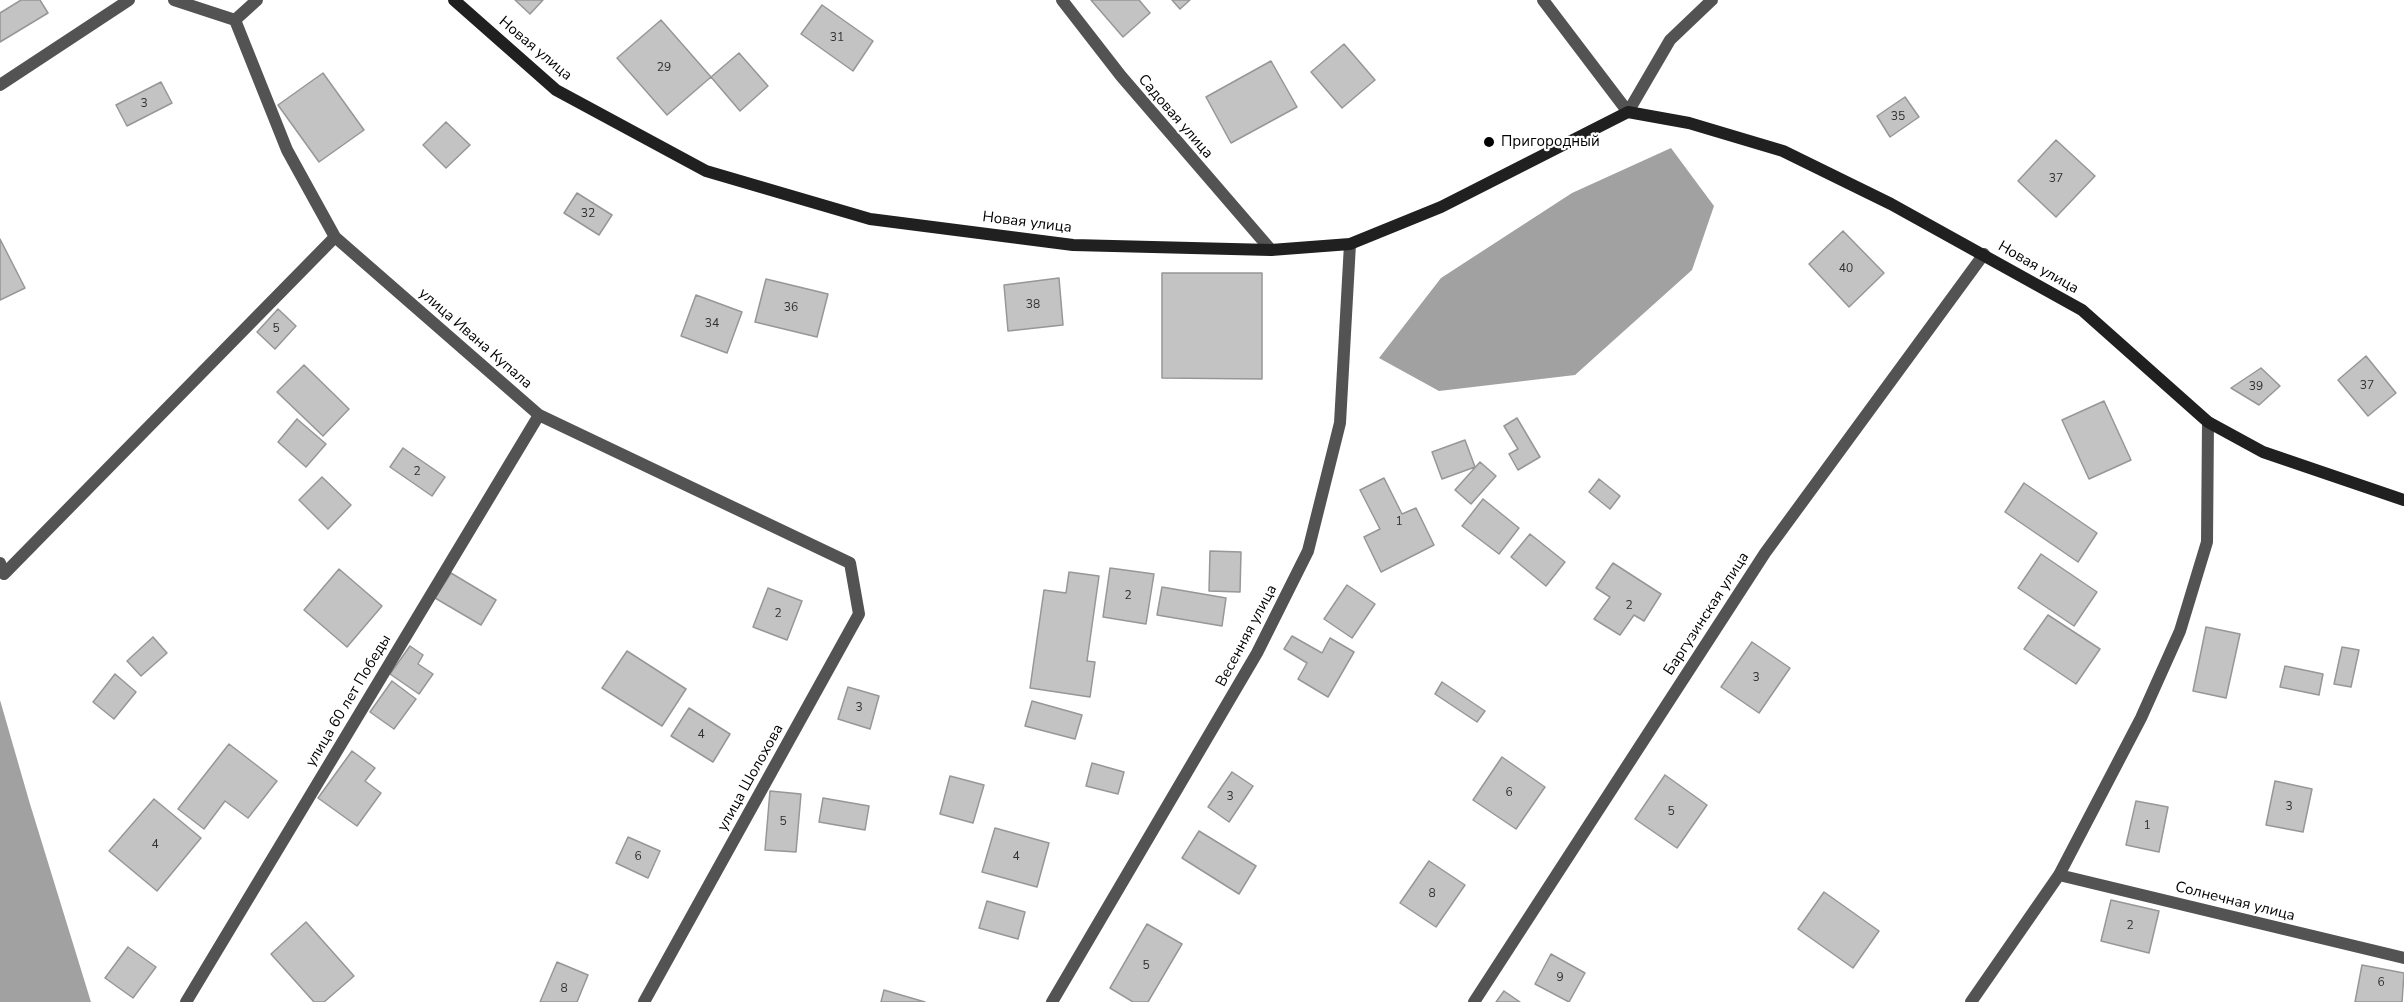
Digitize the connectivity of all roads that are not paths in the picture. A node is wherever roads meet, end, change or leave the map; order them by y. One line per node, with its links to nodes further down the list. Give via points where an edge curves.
1 (129, 0): 9 (street)
2 (174, 0): 8 (street)
3 (257, 0): 8 (street)
4 (454, 0): 13 (street, Новая улица, via 556,90 705,171 870,219 1073,245)
5 (1062, 0): 13 (street, Садовая улица, via 1120,76)
6 (1543, 0): 10 (street)
7 (1712, 0): 10 (street, via 1670,40)
8 (235, 20): 11 (street, улица Ивана Купала, via 287,150)
9 (0, 85)
10 (1628, 112): 12 (street, Новая улица, via 1441,207); 14 (street, Новая улица, via 1689,123 1783,151)
11 (335, 237): 15 (street, улица Ивана Купала); 18 (street, via 4,574)
12 (1350, 244): 13 (street, Новая улица); 24 (street, Весенняя улица, via 1340,423 1308,551 1257,653)
13 (1271, 250)
14 (1983, 254): 16 (street, Новая улица, via 2082,310); 25 (street, Баргузинская улица, via 1765,553)
15 (539, 415): 19 (street, улица Ивана Купала); 22 (street, улица 60 лет Победы)
16 (2208, 422): 17 (street, Новая улица, via 2263,452); 20 (street, via 2207,542 2180,632 2141,718)
17 (2404, 500)
18 (0, 563)
19 (850, 563): 23 (street, улица Шолохова, via 859,614)
20 (2059, 875): 21 (street, Солнечная улица); 26 (street)
21 (2404, 958)
22 (186, 1002)
23 (644, 1002)
24 (1052, 1002)
25 (1474, 1002)
26 (1971, 1002)

